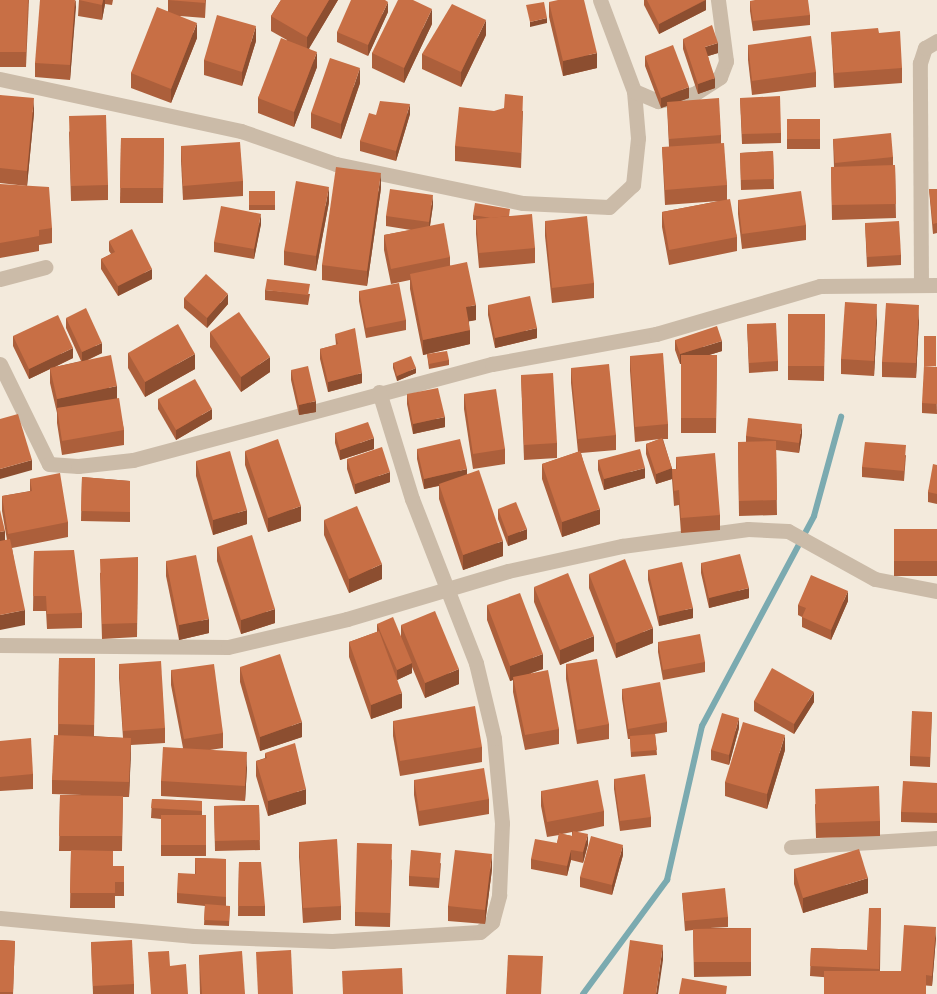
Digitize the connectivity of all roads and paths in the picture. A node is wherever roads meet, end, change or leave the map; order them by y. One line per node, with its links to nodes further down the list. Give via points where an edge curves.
1 (600, 0): 5 (street)
2 (718, 0): 5 (street, via 726,49 720,77 694,94 658,101)
3 (937, 41): 8 (street, via 925,48 920,63)
4 (0, 79): 5 (street, via 241,131 336,164 523,203 589,209 609,207 633,185 638,138)
5 (634, 91)
6 (45, 267): 7 (street)
7 (0, 279)
8 (929, 285): 10 (street, via 820,286 656,334 492,364)
9 (0, 364): 11 (street)
10 (379, 392): 11 (street, via 133,460 78,466 49,464); 12 (street)
11 (6, 393)
12 (445, 587): 13 (street, via 622,546 748,529 788,531 875,579); 14 (street, via 347,619 228,647); 17 (street, via 476,663 494,738 502,823 499,895 492,922 480,932 252,940)
13 (937, 591)
14 (0, 645)
15 (937, 838): 16 (street)
16 (791, 847)
17 (0, 918)

